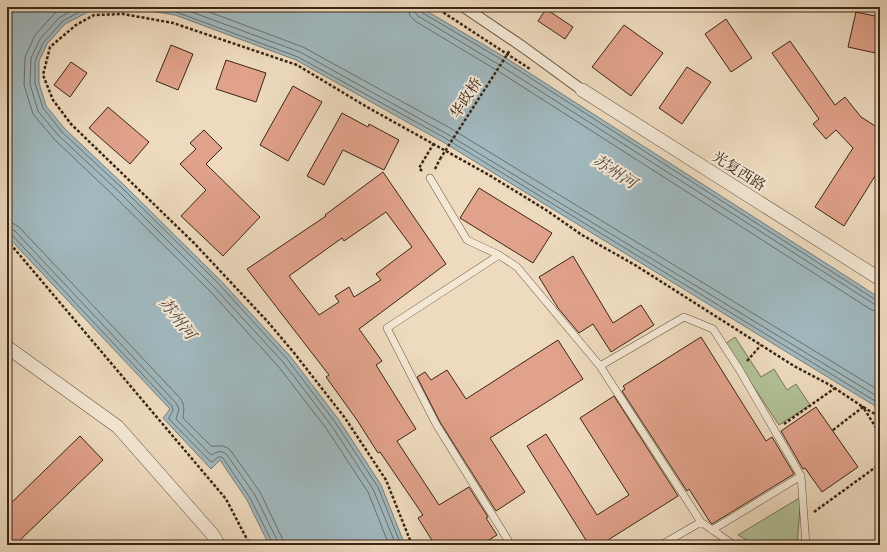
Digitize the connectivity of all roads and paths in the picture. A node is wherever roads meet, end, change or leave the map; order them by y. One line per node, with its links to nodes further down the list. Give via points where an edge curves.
1 (435, 7): 4 (path)
2 (464, 7): 5 (street)
3 (510, 50): 7 (path, 华政桥, bridge)
4 (533, 71)
5 (582, 90): 11 (street, 光复西路)
6 (434, 143): 8 (path, via 419,168); 12 (path, via 495,178 582,235 635,265); 29 (path, via 297,65 173,23 123,14 94,15 76,25 50,47 43,75 53,100 71,124 194,243 268,322 312,374 386,480)
7 (440, 159)
8 (430, 178): 10 (lane, via 467,240)
9 (7, 240): 28 (path, via 226,499)
10 (499, 255): 14 (lane, via 517,267); 30 (lane, via 387,328 436,424)
11 (880, 279)
12 (761, 345): 15 (path); 16 (path)
13 (7, 347): 27 (street, via 118,427 213,535)
14 (600, 366): 15 (lane, via 684,317 713,329); 25 (lane)
15 (739, 369): 19 (lane)
16 (835, 388): 17 (path); 19 (path)
17 (863, 407): 18 (path); 20 (path); 21 (path)
18 (880, 417)
19 (775, 430): 23 (lane)
20 (833, 430)
21 (880, 434)
22 (880, 464): 24 (path)
23 (801, 476): 24 (lane); 26 (lane)
24 (804, 519): 33 (lane)
25 (701, 522): 26 (lane); 31 (lane)
26 (712, 530): 32 (lane)
27 (218, 545)
28 (250, 545)
29 (412, 545)
30 (511, 545)
31 (661, 545)
32 (734, 545)
33 (806, 545)

